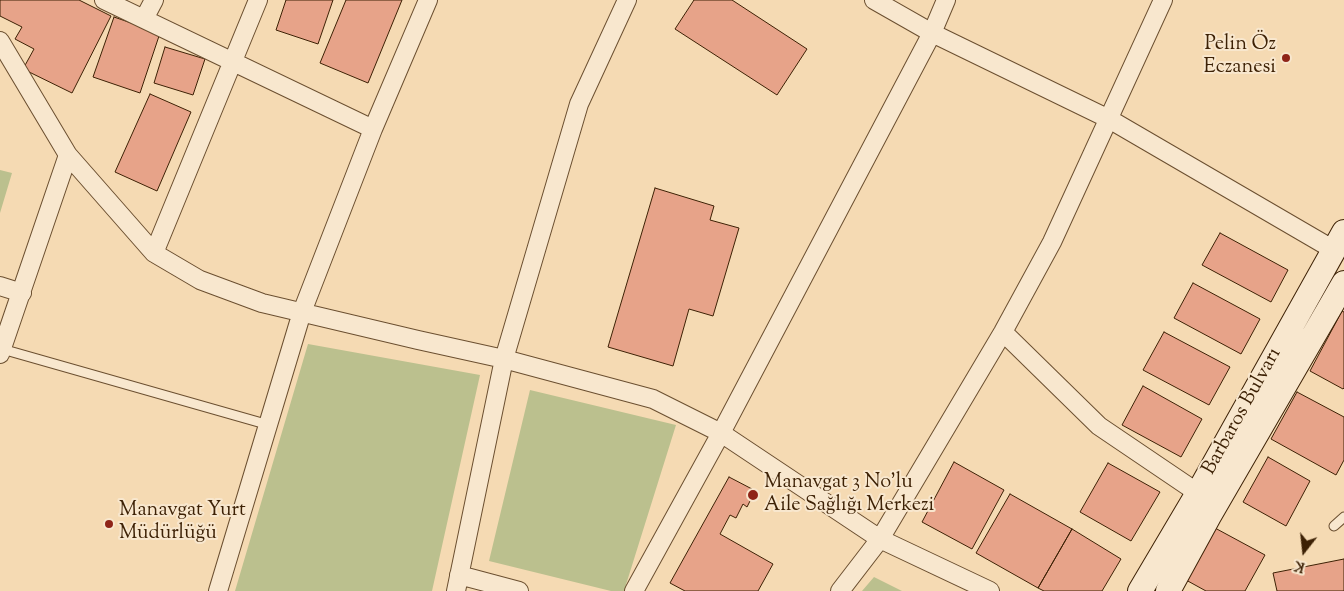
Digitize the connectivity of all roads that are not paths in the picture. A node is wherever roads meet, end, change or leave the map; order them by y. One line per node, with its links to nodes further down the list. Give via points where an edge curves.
1 (104, 0): 9 (street)
2 (154, 0): 9 (street)
3 (258, 0): 12 (street)
4 (428, 0): 14 (street)
5 (627, 0): 24 (street, via 579,104)
6 (874, 0): 10 (street)
7 (946, 0): 10 (street)
8 (1163, 0): 13 (street)
9 (144, 19): 12 (street)
10 (932, 33): 13 (street); 26 (street)
11 (0, 41): 15 (street)
12 (233, 62): 14 (street); 17 (street)
13 (1109, 119): 16 (street); 22 (street, via 1052,242)
14 (373, 129): 21 (street)
15 (68, 155): 17 (street); 20 (street)
16 (1339, 241): 27 (street, Barbaros Bulvarı)
17 (154, 253): 21 (street, via 200,280 262,303)
18 (1344, 283): 38 (street, Barbaros Bulvarı)
19 (0, 286): 20 (street)
20 (22, 293): 23 (street)
21 (302, 312): 24 (street); 25 (street)
22 (1002, 332): 27 (street, via 1098,426); 30 (street)
23 (1, 352): 25 (lane)
24 (504, 358): 26 (street, via 653,399); 31 (street)
25 (268, 425): 32 (street)
26 (721, 433): 30 (street); 34 (street)
27 (1198, 493): 37 (street, Barbaros Bulvarı)
28 (1344, 517): 29 (lane)
29 (1334, 526)
30 (880, 539): 35 (street); 36 (street)
31 (458, 583): 33 (street)
32 (218, 591)
33 (519, 591)
34 (634, 591)
35 (840, 591)
36 (990, 591)
37 (1140, 591)
38 (1168, 591)

